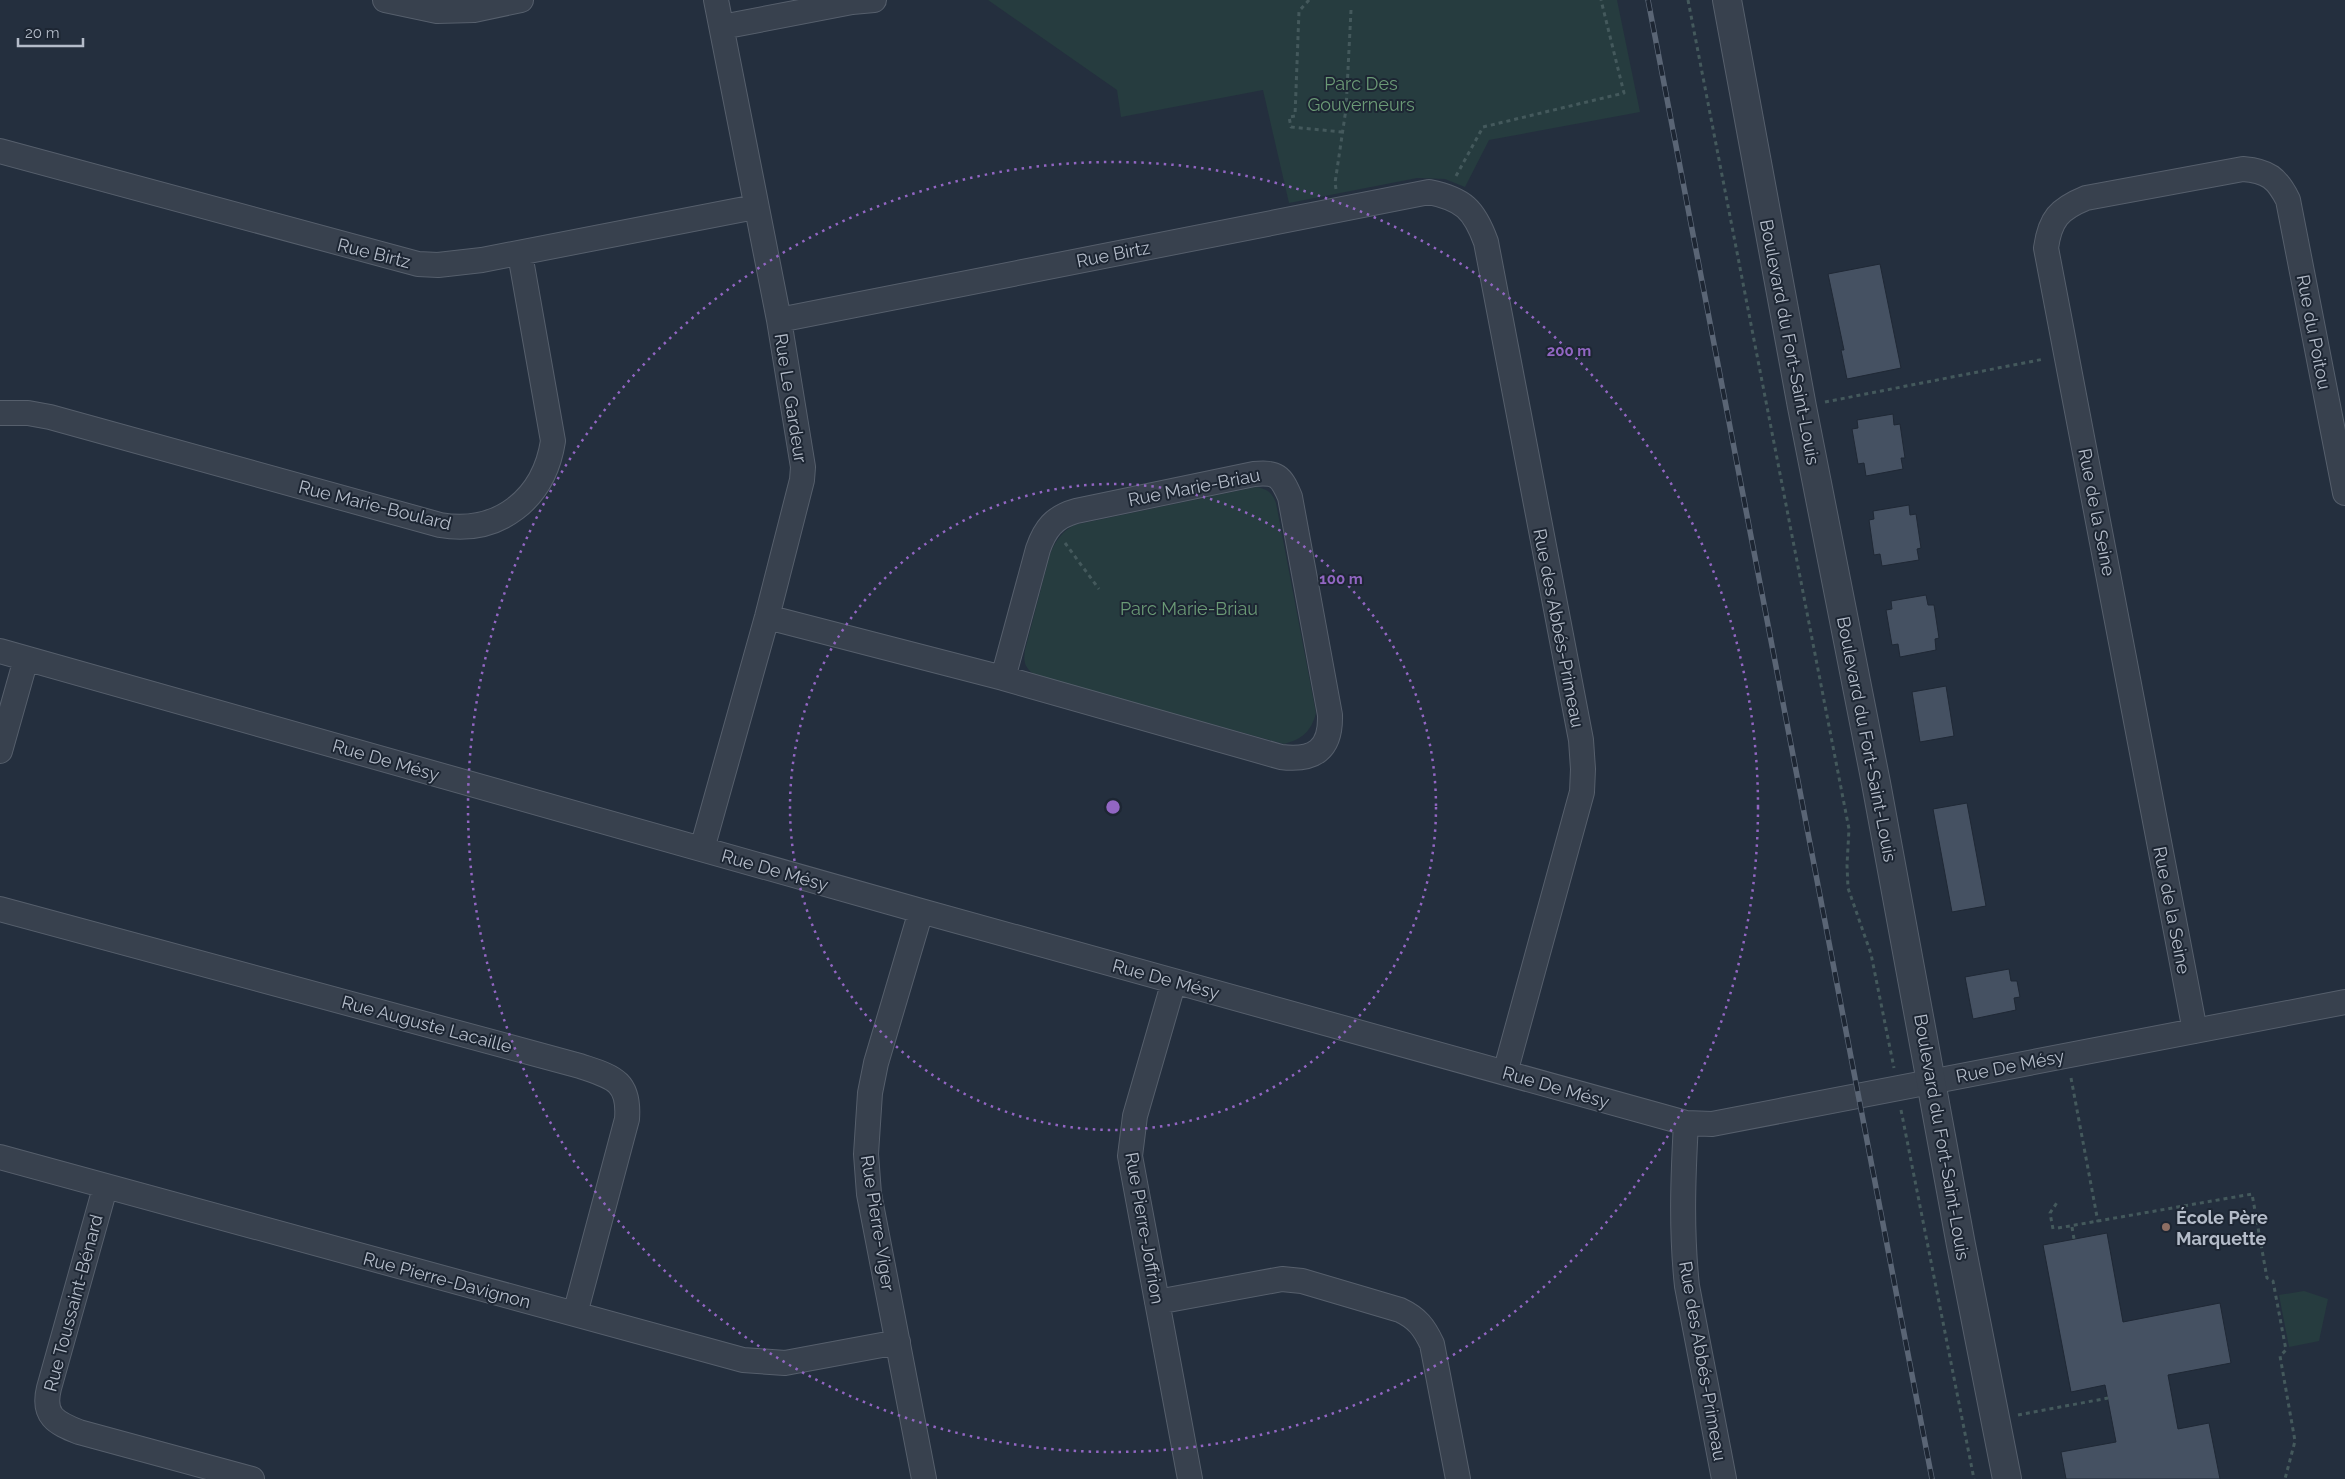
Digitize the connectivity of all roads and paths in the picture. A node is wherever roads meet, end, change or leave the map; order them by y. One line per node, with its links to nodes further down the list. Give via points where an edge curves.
1 (385, 0): 2 (street, via 437,12 474,10)
2 (522, 0)
3 (716, 0): 10 (street, Rue Le Gardeur)
4 (874, 0): 10 (street)
5 (1309, 0): 11 (path, via 1299,11 1296,116 1289,117 1291,127)
6 (1601, 0): 14 (path, via 1624,93 1483,127)
7 (1688, 0): 36 (path, Boulevard du Fort-Saint-Louis, via 1849,829 1848,888 1871,954)
8 (1727, 0): 39 (street, Boulevard du Fort-Saint-Louis)
9 (1352, 10): 11 (path)
10 (722, 27): 16 (street, Rue Le Gardeur)
11 (1342, 132): 15 (path, via 1335,183)
12 (0, 151): 17 (street, Rue Birtz, via 402,261 438,265)
13 (2271, 176): 22 (street, Rue du Poitou, via 2288,200); 35 (street, Rue de la Seine, via 2243,168 2086,198 2070,204 2056,215 2048,231 2046,248)
14 (1450, 190): 18 (street, Rue Birtz); 37 (street, Rue des Abbés-Primeau, via 1478,220 1486,242 1581,740 1583,769 1582,792)
15 (1338, 197)
16 (755, 207): 17 (street, Rue Birtz); 18 (street, Rue Le Gardeur)
17 (520, 254): 21 (street, Rue Marie-Boulard, via 553,441 546,470 530,496 507,514 481,525 440,525 50,417)
18 (779, 320): 25 (street, Rue Le Gardeur, via 803,467)
19 (2052, 357): 20 (path)
20 (1824, 402)
21 (0, 413)
22 (2345, 494)
23 (1061, 539): 24 (path)
24 (1099, 589)
25 (767, 617): 28 (street, Rue Marie-Briau); 30 (street, Rue Le Gardeur)
26 (0, 652): 27 (street, Rue De Mésy)
27 (26, 659): 29 (street); 30 (street, Rue De Mésy)
28 (1003, 678): 28 (street, Rue Marie-Briau, via 1281,758 1310,756 1322,749 1328,738 1330,715 1290,497 1285,485 1269,472 1254,474 1076,511 1056,519 1042,536)
29 (0, 751)
30 (702, 849): 32 (street, Rue De Mésy)
31 (0, 909): 51 (street, Rue Auguste Lacaille, via 580,1066 616,1081 625,1091 627,1119)
32 (921, 911): 33 (street, Rue De Mésy); 52 (street, Rue Pierre-Viger, via 876,1063 867,1125 869,1194)
33 (1174, 981): 37 (street, Rue De Mésy); 50 (street, Rue Pierre-Joffrion, via 1130,1142 1131,1170)
34 (2345, 1002): 35 (street, Rue De Mésy)
35 (2195, 1031): 39 (street, Rue De Mésy)
36 (1894, 1070)
37 (1505, 1073): 41 (street, Rue De Mésy)
38 (2070, 1074): 45 (path)
39 (1931, 1082): 41 (street, Rue De Mésy, via 1712,1124); 54 (street, Boulevard du Fort-Saint-Louis)
40 (1901, 1109): 60 (path, Boulevard du Fort-Saint-Louis)
41 (1686, 1123): 59 (street, Rue des Abbés-Primeau, via 1682,1226 1685,1269)
42 (0, 1157): 43 (street, Rue Pierre-Davignon)
43 (105, 1188): 51 (street, Rue Pierre-Davignon); 55 (street, Rue Toussaint-Bénard, via 47,1396 50,1416 57,1423 79,1432)
44 (2058, 1201): 48 (path, via 2050,1213)
45 (2098, 1222): 46 (path); 62 (path, via 2252,1194 2286,1350 2280,1356 2295,1441)
46 (2072, 1227): 47 (path); 49 (path)
47 (2058, 1228)
48 (2053, 1229)
49 (2074, 1239)
50 (1157, 1302): 57 (street, Rue Pierre-Joffrion); 58 (street, via 1294,1279 1413,1316 1432,1344)
51 (574, 1314): 52 (street, Rue Pierre-Davignon, via 724,1356 764,1363 785,1363)
52 (898, 1342): 56 (street, Rue Pierre-Viger)
53 (2108, 1398): 54 (path)
54 (1995, 1419): 61 (street, Boulevard du Fort-Saint-Louis)
55 (252, 1479)
56 (924, 1479)
57 (1190, 1479)
58 (1458, 1479)
59 (1724, 1479)
60 (1974, 1479)
61 (2007, 1479)
62 (2285, 1479)

